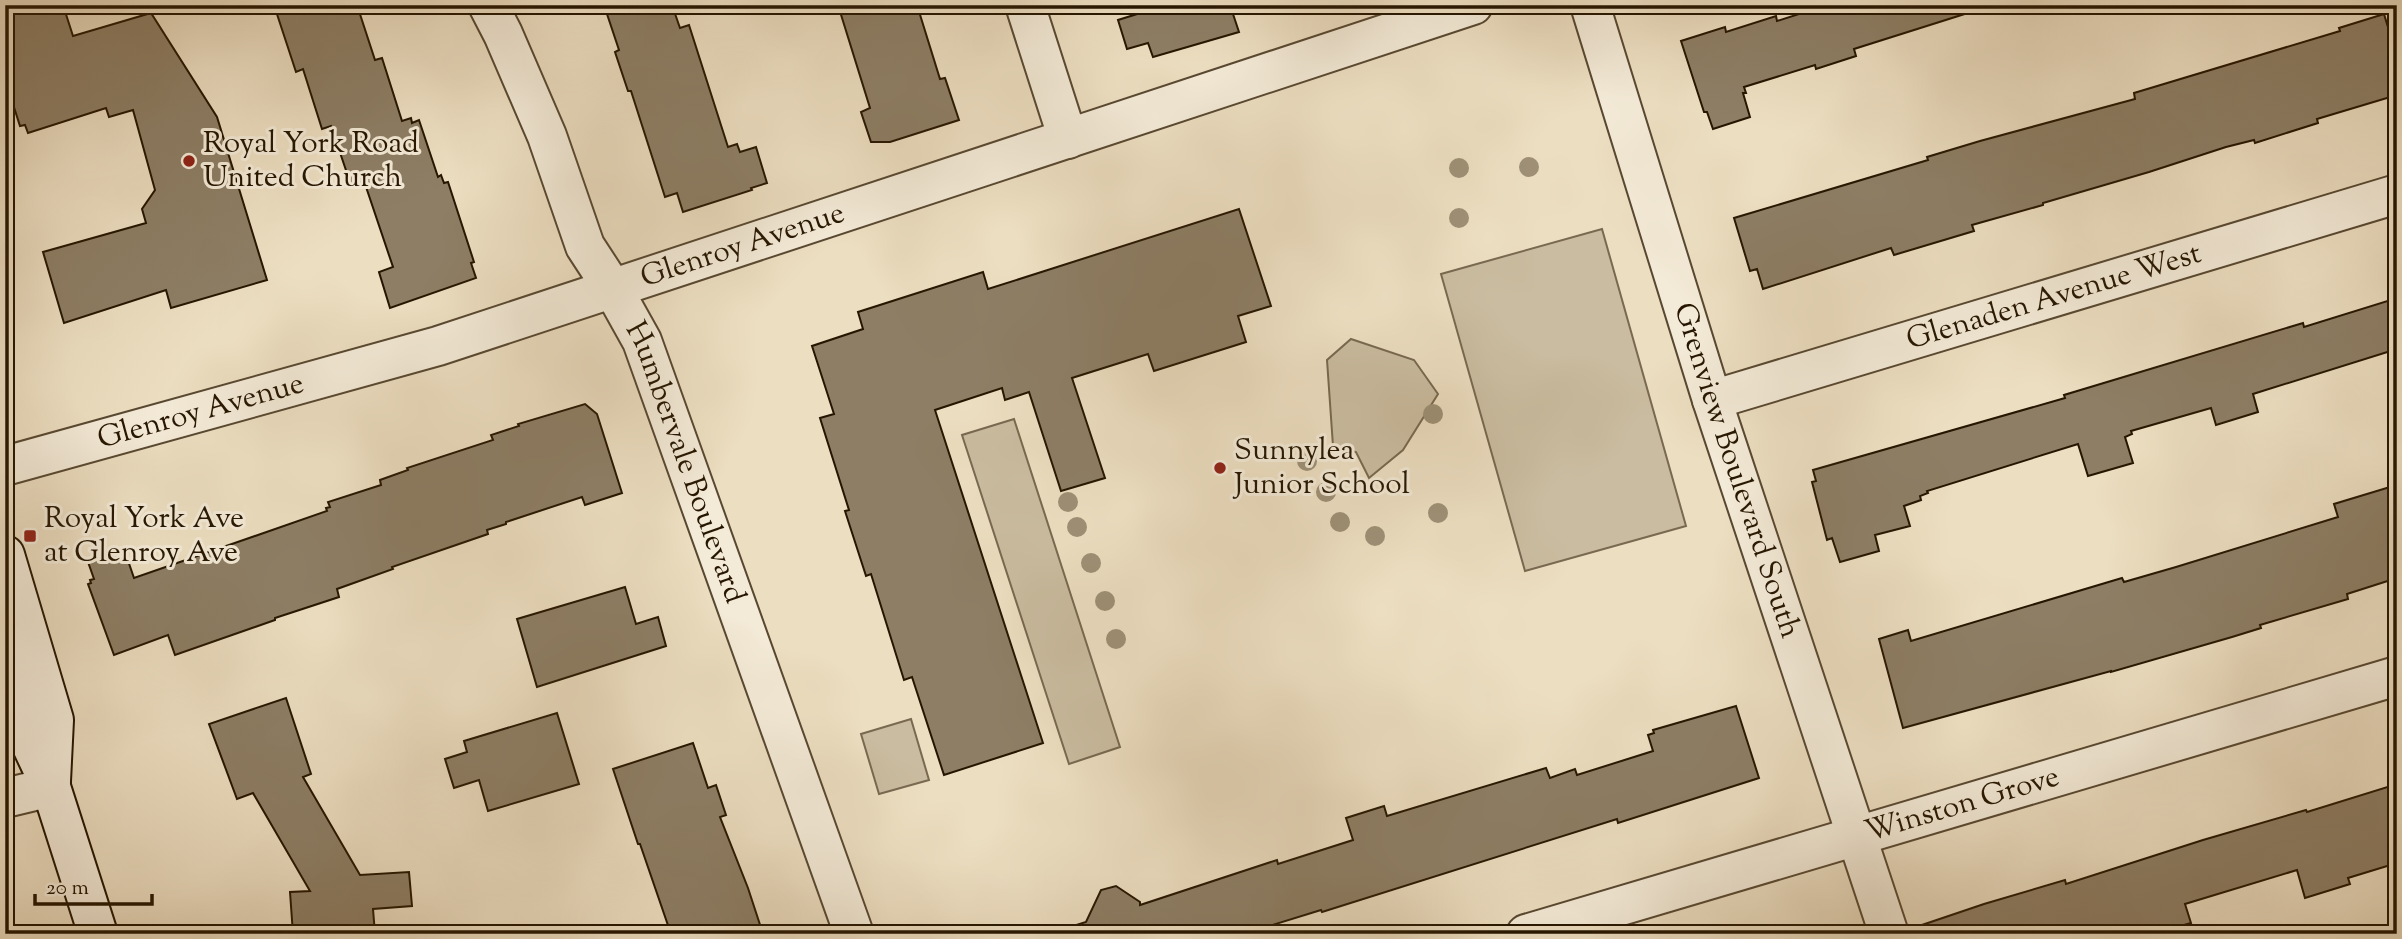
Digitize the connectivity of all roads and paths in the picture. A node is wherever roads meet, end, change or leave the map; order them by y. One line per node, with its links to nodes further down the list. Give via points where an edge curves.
1 (488, 5): 7 (street, Humbervale Boulevard, via 542,125 585,246)
2 (1025, 5): 5 (street)
3 (1473, 5): 5 (street, Glenroy Avenue)
4 (1590, 5): 8 (street, Grenview Boulevard South)
5 (1068, 139): 7 (street, Glenroy Avenue)
6 (2397, 194): 8 (street, Glenaden Avenue West)
7 (613, 289): 9 (street, Glenroy Avenue, via 438,346); 17 (street, Humbervale Boulevard, via 642,341)
8 (1712, 400): 15 (street, Grenview Boulevard South)
9 (5, 466)
10 (5, 555): 13 (street, via 54,720)
11 (5, 671): 13 (street)
12 (2397, 676): 15 (street, Winston Grove)
13 (51, 787): 14 (street); 16 (street)
14 (5, 798)
15 (1857, 835): 18 (street, Winston Grove); 19 (street, Grenview Boulevard South)
16 (98, 934)
17 (853, 934)
18 (1526, 934)
19 (1889, 934)

